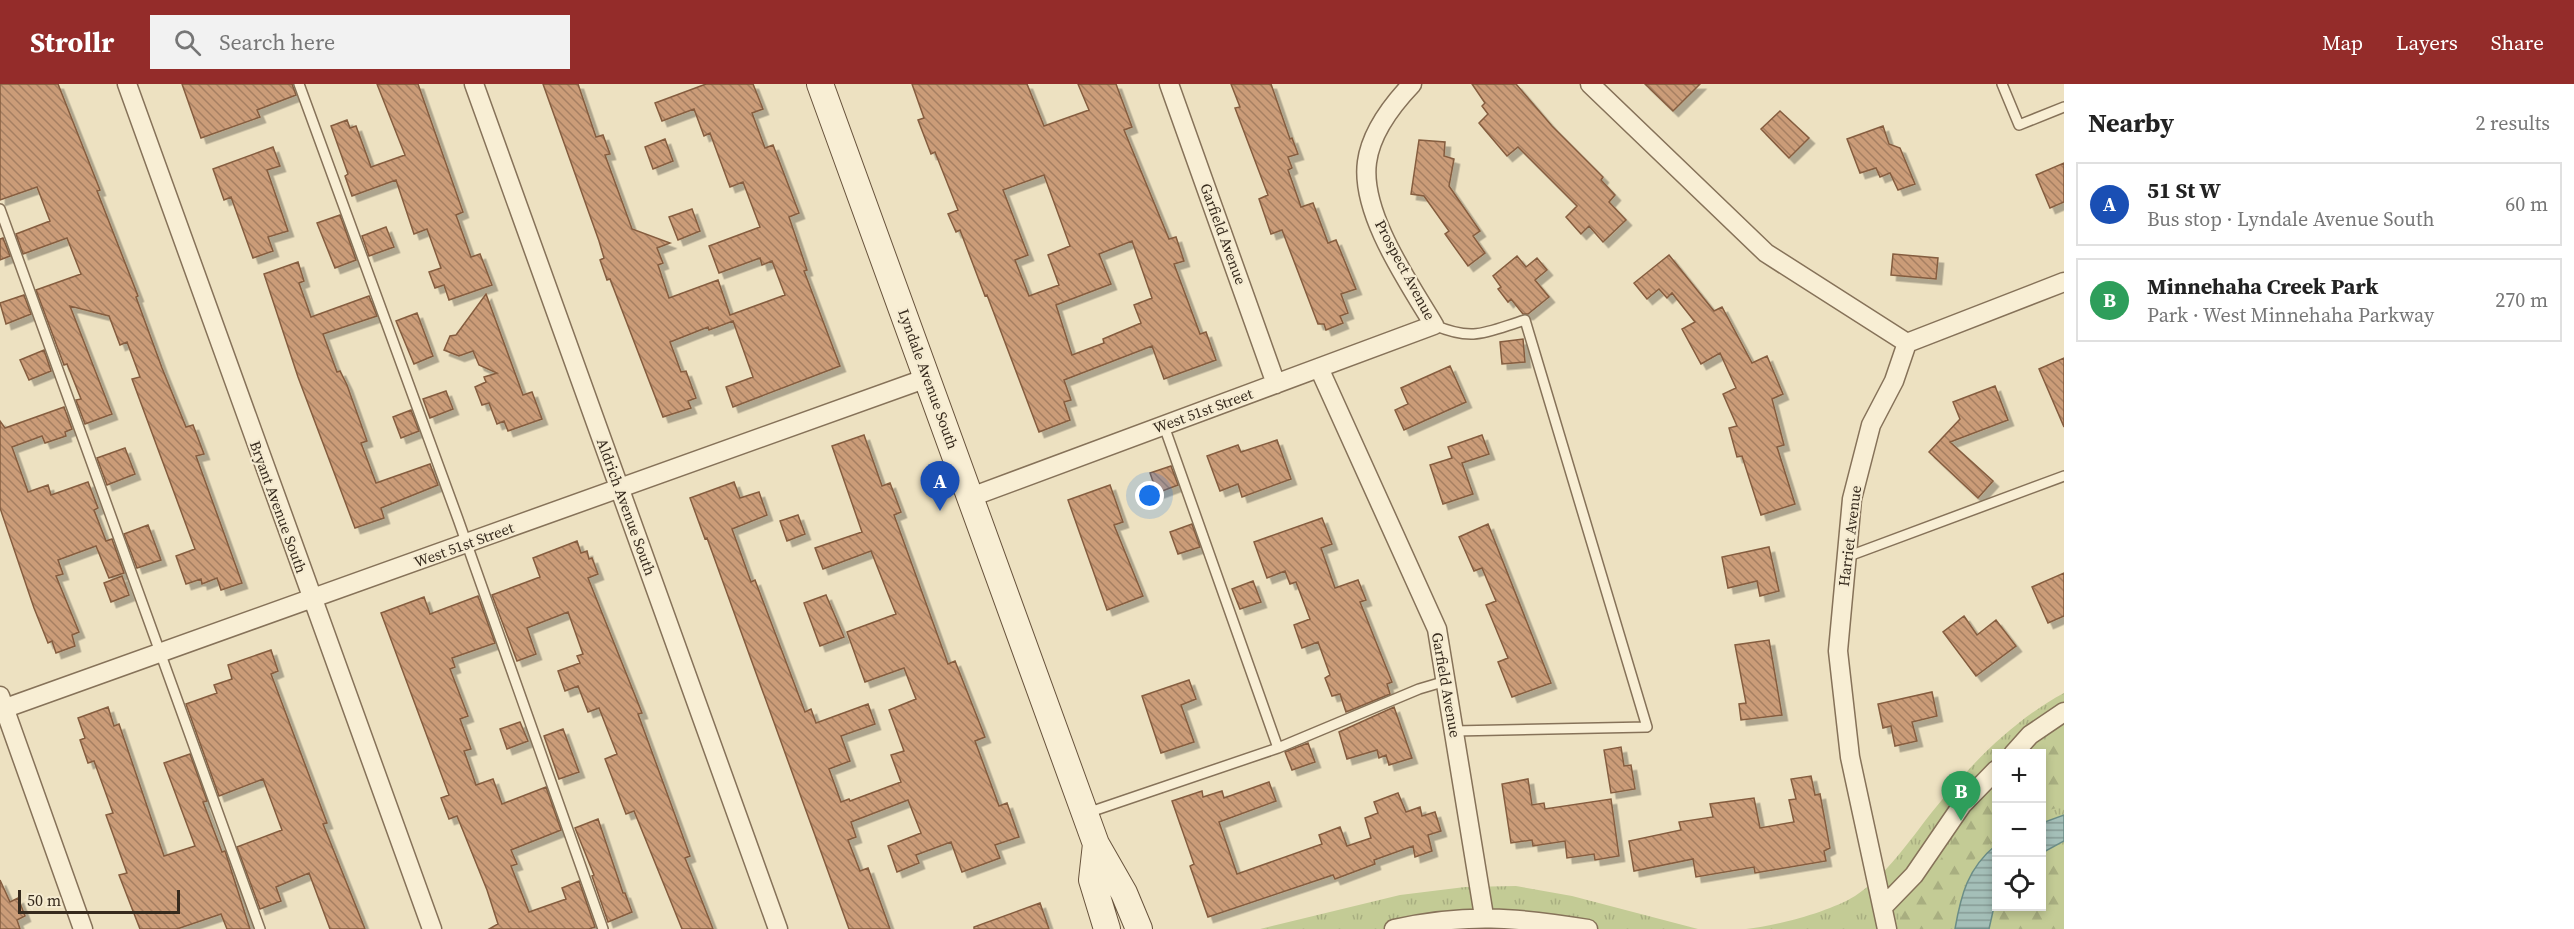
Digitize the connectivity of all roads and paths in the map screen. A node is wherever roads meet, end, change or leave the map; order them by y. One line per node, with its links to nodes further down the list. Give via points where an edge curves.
1 (127, 84): 23 (street, Bryant Avenue South)
2 (299, 84): 21 (lane)
3 (474, 84): 19 (street, Aldrich Avenue South)
4 (820, 84): 15 (main road, Lyndale Avenue South)
5 (1169, 84): 16 (street, Garfield Avenue)
6 (1412, 84): 12 (street, Prospect Avenue, via 1394,103 1376,134 1367,162 1368,185 1374,212 1400,268)
7 (1590, 84): 13 (street, via 1766,253)
8 (2002, 84): 9 (lane, via 2019,125)
9 (2064, 107)
10 (0, 209): 24 (lane)
11 (2064, 282): 13 (street)
12 (1434, 326): 14 (street, West 51st Street); 28 (lane, via 1457,335 1478,335 1525,320 1647,727)
13 (1907, 343): 22 (street, Harriet Avenue, via 1894,381 1870,425 1852,499)
14 (1319, 368): 16 (street, West 51st Street); 25 (street, Garfield Avenue, via 1431,613)
15 (927, 378): 19 (street, West 51st Street); 20 (main road, Lyndale Avenue South)
16 (1276, 384): 17 (street, West 51st Street)
17 (1164, 426): 20 (street, West 51st Street); 29 (lane)
18 (2064, 476): 22 (lane)
19 (619, 489): 21 (street, West 51st Street); 40 (street, Aldrich Avenue South)
20 (971, 497): 32 (main road, Lyndale Avenue South)
21 (467, 544): 23 (street, West 51st Street); 39 (lane)
22 (1849, 556): 34 (street, Harriet Avenue, via 1838,651 1850,758)
23 (311, 599): 24 (street, West 51st Street); 38 (street, Bryant Avenue South)
24 (159, 653): 26 (street, West 51st Street); 37 (lane)
25 (1446, 681): 28 (street, Garfield Avenue); 29 (lane)
26 (2, 705): 36 (street)
27 (2064, 712): 30 (street)
28 (1454, 731): 35 (street, Garfield Avenue)
29 (1278, 747): 32 (lane)
30 (2017, 749)
31 (1992, 774): 34 (street, via 1962,805 1914,875)
32 (1085, 814): 33 (main road, Lyndale Avenue South)
33 (1096, 844): 41 (main road, Lyndale Avenue South, via 1092,880); 42 (main road, Lyndale Avenue South)
34 (1883, 907): 45 (street, Harriet Avenue)
35 (1484, 916): 43 (street); 44 (street)
36 (83, 929)
37 (260, 929)
38 (432, 929)
39 (603, 929)
40 (778, 929)
41 (1107, 929)
42 (1140, 929)
43 (1394, 929)
44 (1588, 929)
45 (1887, 929)

